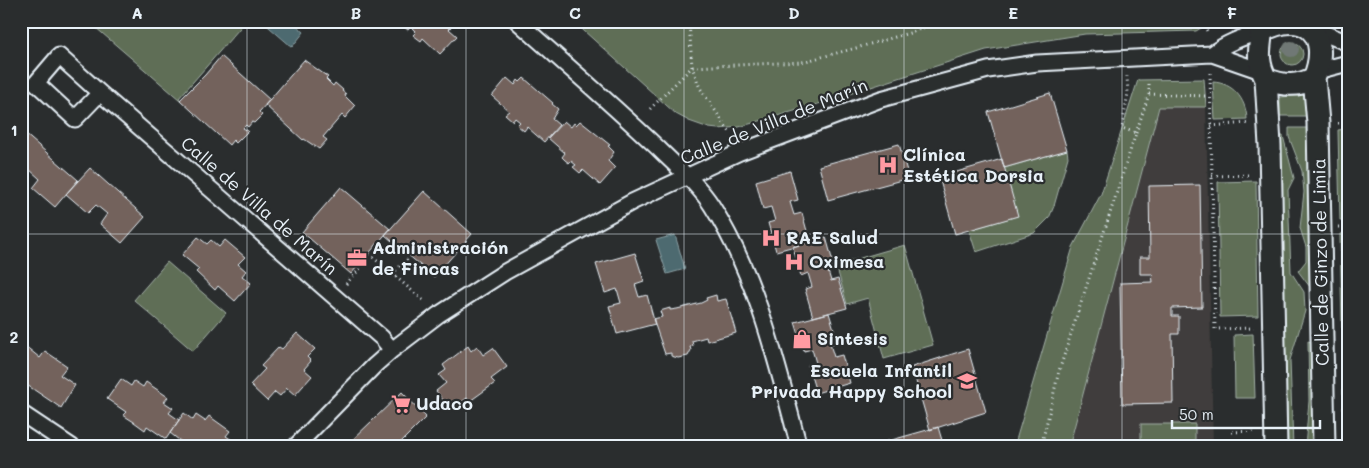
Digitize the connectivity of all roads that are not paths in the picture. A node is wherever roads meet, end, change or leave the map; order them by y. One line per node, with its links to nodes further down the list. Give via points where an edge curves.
1 (517, 21): 10 (street)
2 (1311, 25): 3 (main road, via 1281,23); 4 (street); 8 (main road, via 1321,50)
3 (1262, 26): 5 (street, Calle de Villa de Marín); 7 (main road, via 1258,55)
4 (1348, 43)
5 (1212, 54): 7 (street, Calle de Villa de Marín); 10 (street, Calle de Villa de Marín, via 1037,62 988,70 881,99 740,152)
6 (1348, 63): 8 (street)
7 (1264, 75): 8 (main road, via 1276,84 1290,86 1304,84); 16 (main road, via 1270,145)
8 (1316, 75): 17 (main road, Calle de Ginzo de Limia)
9 (100, 93): 11 (street, Calle de Villa de Marín)
10 (687, 176): 11 (street, Calle de Villa de Marín, via 632,202 505,272); 15 (street, via 711,205 750,279)
11 (392, 350): 14 (street, Calle de Villa de Marín)
12 (21, 413): 13 (street)
13 (72, 447)
14 (295, 447)
15 (799, 447)
16 (1276, 447)
17 (1324, 447)

